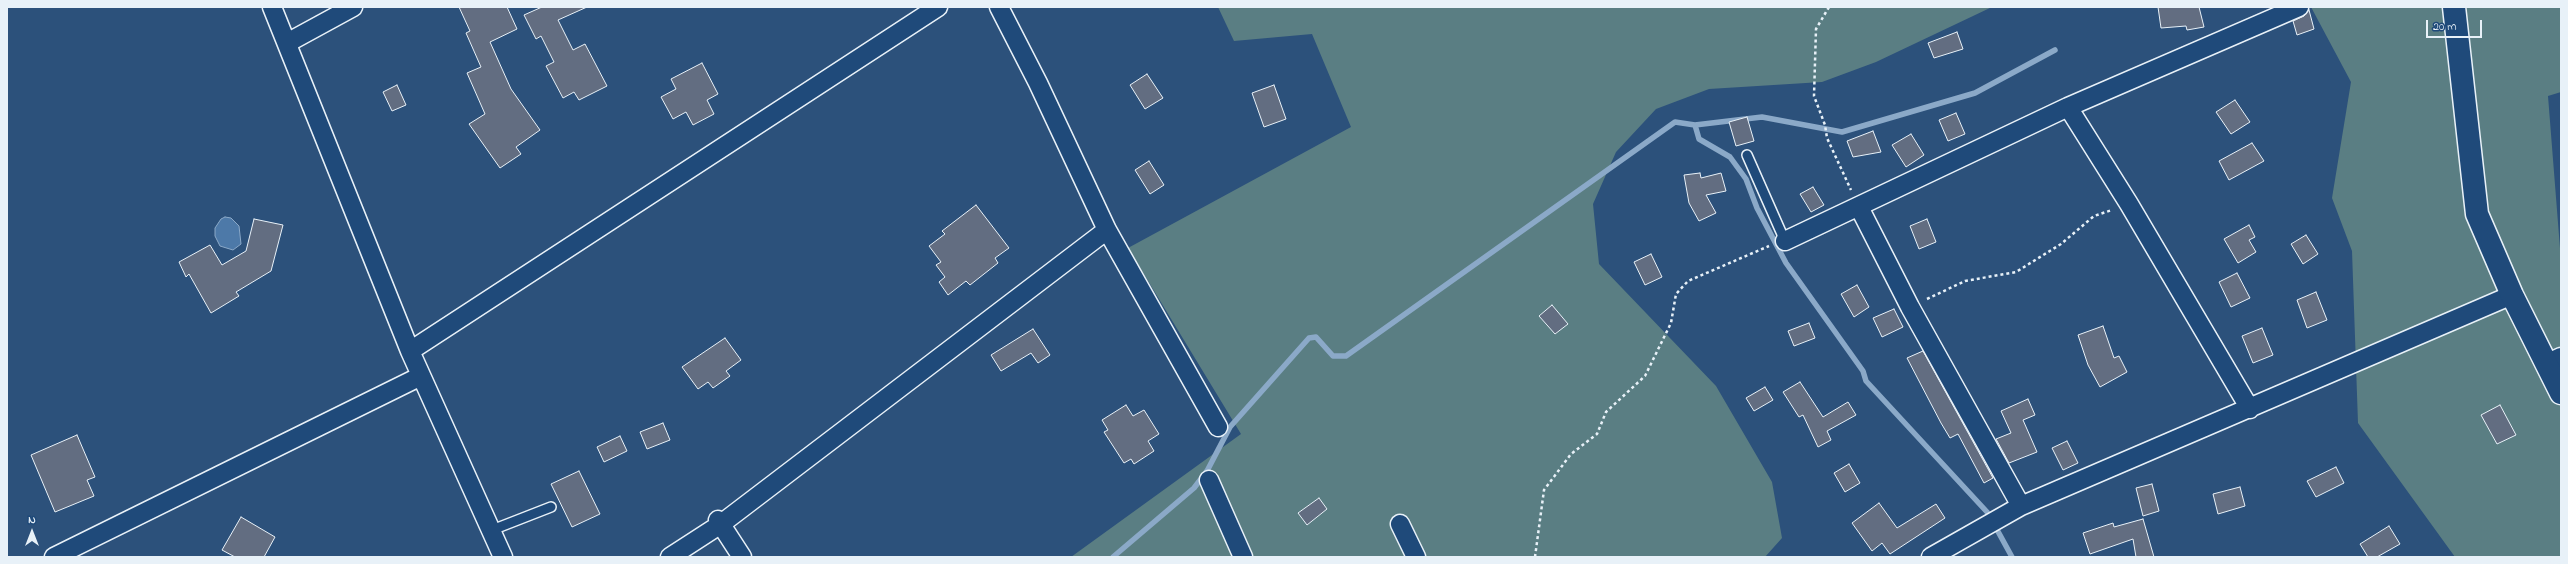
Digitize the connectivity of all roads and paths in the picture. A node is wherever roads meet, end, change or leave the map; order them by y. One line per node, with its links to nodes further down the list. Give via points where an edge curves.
1 (272, 7): 8 (street)
2 (353, 7): 8 (street)
3 (938, 7): 17 (street)
4 (999, 7): 13 (street)
5 (1829, 7): 12 (path, via 1816,29 1814,96 1827,138)
6 (2299, 7): 9 (street)
7 (2454, 7): 15 (street, via 2476,214)
8 (287, 43): 17 (street)
9 (2068, 107): 11 (street); 12 (street)
10 (1747, 155): 14 (lane)
11 (2129, 204): 16 (path, via 2094,216 2061,244 2016,272 1965,282); 21 (street)
12 (1859, 207): 14 (street); 16 (street)
13 (1107, 230): 22 (street); 26 (street)
14 (1779, 243): 35 (path, via 1688,280 1676,294 1671,323 1646,376 1606,412 1597,434 1571,454 1544,490)
15 (2512, 295): 18 (street); 21 (street)
16 (1910, 307): 24 (street)
17 (410, 351): 19 (street)
18 (2554, 360): 20 (street)
19 (420, 376): 28 (street); 29 (street)
20 (2561, 393)
21 (2250, 409): 24 (street)
22 (1218, 427)
23 (1209, 480): 33 (street)
24 (2021, 506): 36 (street)
25 (551, 507): 28 (lane)
26 (720, 522): 31 (street); 32 (street)
27 (1400, 524): 34 (street)
28 (492, 530): 30 (street)
29 (54, 557)
30 (504, 557)
31 (670, 557)
32 (742, 557)
33 (1243, 557)
34 (1416, 557)
35 (1535, 557)
36 (1931, 557)

